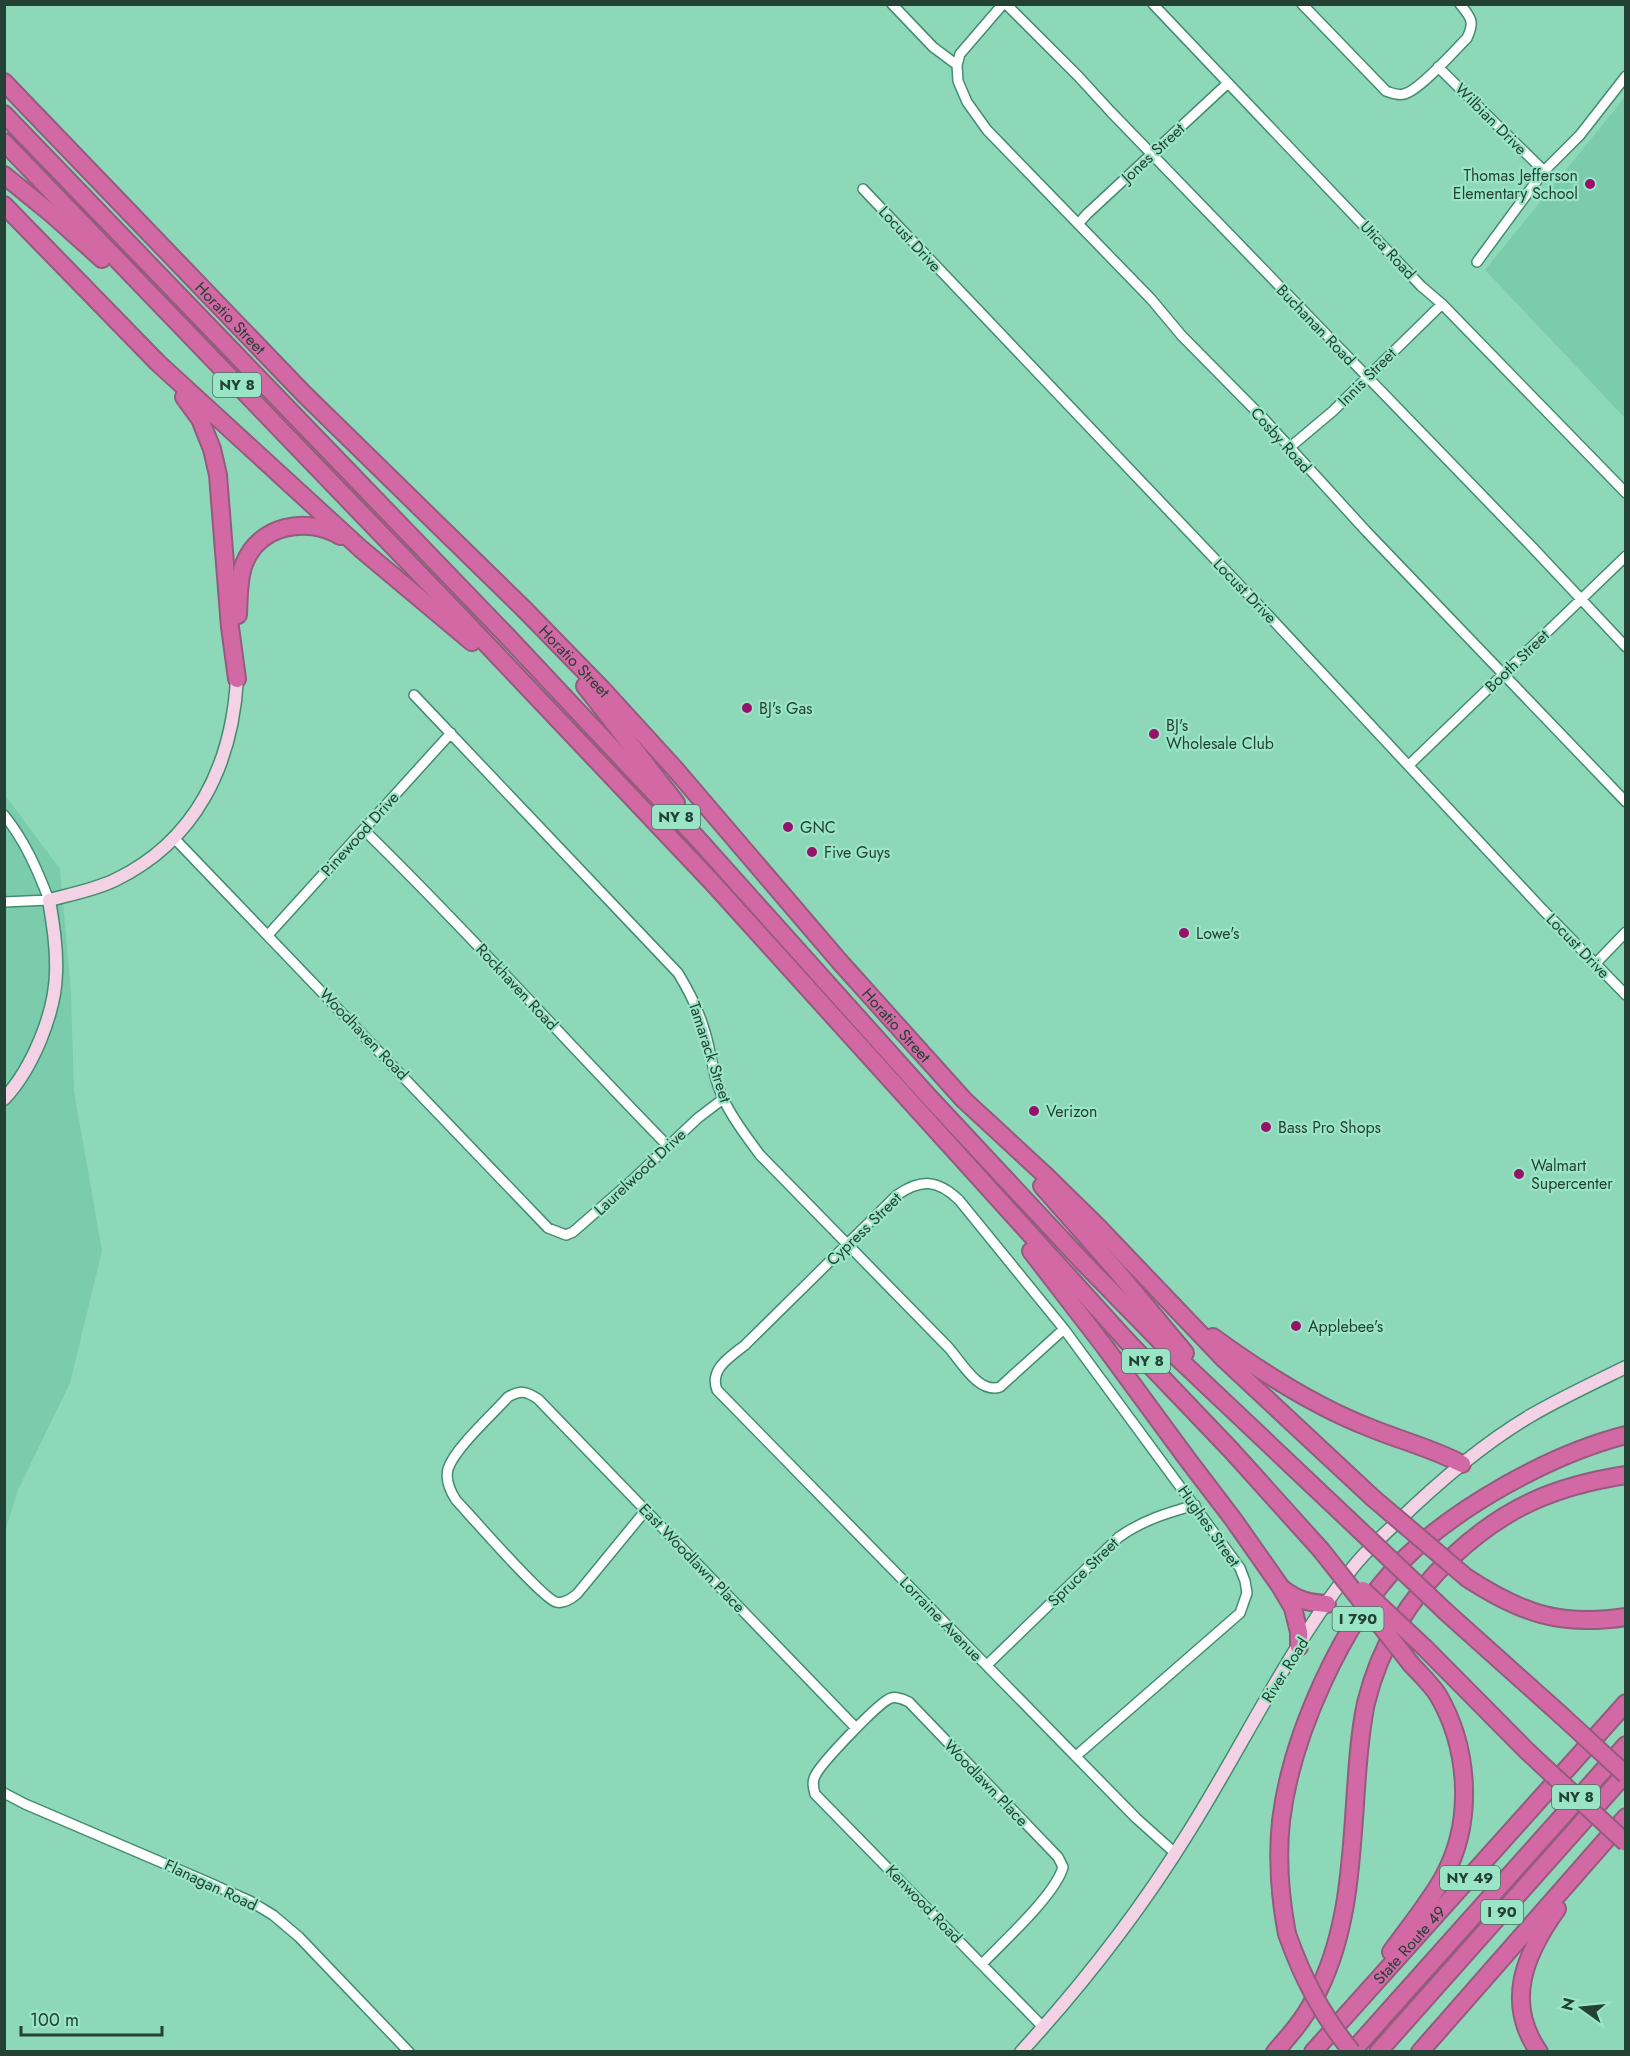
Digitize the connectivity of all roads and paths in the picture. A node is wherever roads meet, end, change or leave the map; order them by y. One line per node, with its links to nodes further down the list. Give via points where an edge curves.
1 (892, 4): 6 (street, via 933,47)
2 (1005, 4): 6 (street, via 960,54); 13 (street, Buchanan Road)
3 (1153, 4): 10 (street, Utica Road)
4 (1302, 4): 7 (street, via 1386,91 1405,94)
5 (1460, 4): 7 (street, via 1471,18 1472,27 1467,38)
6 (957, 65): 18 (street, Cosby Road, via 958,81 987,130)
7 (1438, 67): 14 (street, Wilbian Drive)
8 (1626, 76): 14 (street, via 1580,135)
9 (4, 82): 29 (highway, Horatio Street, via 304,394)
10 (1228, 83): 13 (street, Jones Street); 21 (street, Utica Road)
11 (4, 114): 41 (highway, NY 8)
12 (4, 142): 20 (highway, NY 8)
13 (1153, 154): 18 (street, Jones Street); 23 (street, Buchanan Road)
14 (1544, 171): 19 (street)
15 (4, 176): 20 (highway, via 128,283)
16 (863, 189): 36 (street, Locust Drive)
17 (4, 205): 22 (highway)
18 (1078, 224): 24 (street, Cosby Road)
19 (1477, 261)
20 (154, 299): 34 (highway, NY 8)
21 (1442, 304): 23 (street, Innis Street); 25 (street, Utica Road)
22 (158, 363): 26 (highway); 32 (highway, via 200,419 212,449 218,476)
23 (1366, 377): 24 (street, Innis Street); 28 (street, Buchanan Road)
24 (1289, 448): 31 (street, Cosby Road)
25 (1626, 493)
26 (361, 549): 32 (highway, via 334,532 302,525 271,533 257,543 243,566 239,586); 34 (highway)
27 (1626, 556): 28 (street, Booth Street)
28 (1580, 600): 30 (street, Buchanan Road); 31 (street, Booth Street)
29 (525, 610): 41 (highway, via 685,815); 50 (highway, Horatio Street, via 675,769 840,962 964,1100)
30 (1626, 647)
31 (1502, 674): 36 (street, Booth Street); 37 (street, Cosby Road)
32 (237, 679): 40 (main road, via 229,741 219,770 197,810)
33 (414, 695): 35 (street, Tamarack Street)
34 (539, 700): 52 (highway, NY 8, via 711,881)
35 (451, 732): 39 (street, Pinewood Drive); 49 (street, Tamarack Street, via 678,973 705,1031)
36 (1409, 765): 46 (street, Locust Drive)
37 (1626, 802)
38 (4, 815): 42 (street, via 33,860)
39 (364, 830): 45 (street, Pinewood Drive); 51 (street, Rockhaven Road)
40 (173, 837): 42 (main road, via 138,867 116,879); 45 (street, Woodhaven Road)
41 (696, 837): 59 (highway, NY 8, via 974,1146 1154,1336)
42 (49, 900): 43 (street); 48 (main road, via 55,934 53,998 27,1067)
43 (4, 902)
44 (1626, 932): 46 (street)
45 (268, 935): 53 (street, Woodhaven Road)
46 (1595, 964): 47 (street, Locust Drive)
47 (1626, 996)
48 (4, 1099)
49 (723, 1099): 51 (street, Laurelwood Drive); 54 (street, Tamarack Street, via 760,1155)
50 (998, 1132): 55 (highway, Horatio Street, via 1126,1255); 59 (highway)
51 (668, 1146): 53 (street, Laurelwood Drive, via 573,1232 566,1235)
52 (972, 1171): 67 (highway, NY 8); 68 (highway)
53 (554, 1231)
54 (847, 1244): 56 (street, Tamarack Street, via 983,1386 1000,1387); 56 (street, Cypress Street, via 897,1195 921,1183 935,1184 959,1200); 58 (street, Cypress Street, via 722,1364)
55 (1177, 1310): 62 (highway, via 1252,1366 1296,1393 1366,1427); 70 (highway, bridge, via 1373,1498 1467,1578 1509,1603 1538,1614 1574,1621)
56 (1064, 1329): 64 (street, Hughes Street)
57 (1626, 1367): 62 (main road, River Road, via 1529,1417)
58 (715, 1379): 72 (street, Lorraine Avenue, via 717,1390)
59 (1221, 1399): 77 (highway, NY 8, bridge, via 1446,1612)
60 (1626, 1424): 66 (highway, via 1533,1459 1498,1480)
61 (1626, 1435): 66 (highway, I 790, via 1542,1466)
62 (1462, 1464): 69 (main road, River Road, via 1375,1544)
63 (1626, 1475): 89 (highway, via 1566,1487 1504,1516 1472,1538 1431,1577 1406,1610 1389,1639 1366,1702 1349,1880 1340,1929 1313,2002)
64 (1195, 1505): 72 (street, Spruce Street, via 1152,1518 1119,1537); 76 (street, Hughes Street, via 1240,1568 1247,1593 1244,1605 1240,1613)
65 (646, 1510): 65 (street, East Woodlawn Place, via 538,1398 526,1391 508,1397 463,1446 448,1470 449,1490 456,1500 556,1602 574,1596); 74 (street, East Woodlawn Place)
66 (1434, 1532): 91 (highway, I 790, bridge, via 1378,1589 1334,1660 1297,1748 1281,1821 1280,1884 1287,1934 1305,1979)
67 (1320, 1550): 81 (highway, NY 8, bridge); 85 (highway, bridge, via 1437,1692 1458,1741 1465,1780 1458,1837 1444,1876)
68 (1280, 1586): 69 (highway, via 1309,1603); 71 (highway, via 1293,1608)
69 (1327, 1604): 71 (main road, River Road)
70 (1626, 1617)
71 (1299, 1647): 83 (main road, River Road)
72 (987, 1665): 76 (street, Lorraine Avenue)
73 (1626, 1703): 85 (highway, State Route 49 / NY 49)
74 (856, 1728): 78 (street, Woodlawn Place); 84 (street, Woodlawn Place, via 892,1697 909,1702 1058,1857 1063,1867 1060,1878)
75 (1626, 1745): 91 (highway, I 90)
76 (1076, 1756): 83 (street, Lorraine Avenue)
77 (1626, 1774): 92 (highway, I 90)
78 (814, 1778): 84 (street, Kenwood Road, via 815,1794)
79 (4, 1793): 87 (street, Flanagan Road, via 250,1901 273,1915)
80 (1626, 1817): 82 (highway)
81 (1626, 1843)
82 (1602, 1844): 93 (highway); 94 (highway, via 1540,1934 1521,1982 1525,2023)
83 (1176, 1853): 86 (main road, River Road, via 1135,1912)
84 (982, 1964): 86 (street, Kenwood Road)
85 (1349, 2012): 90 (highway, State Route 49 / NY 49)
86 (1043, 2027): 88 (main road, River Road)
87 (409, 2052)
88 (1021, 2052)
89 (1275, 2052)
90 (1313, 2052)
91 (1352, 2052)
92 (1378, 2052)
93 (1420, 2052)
94 (1539, 2052)

